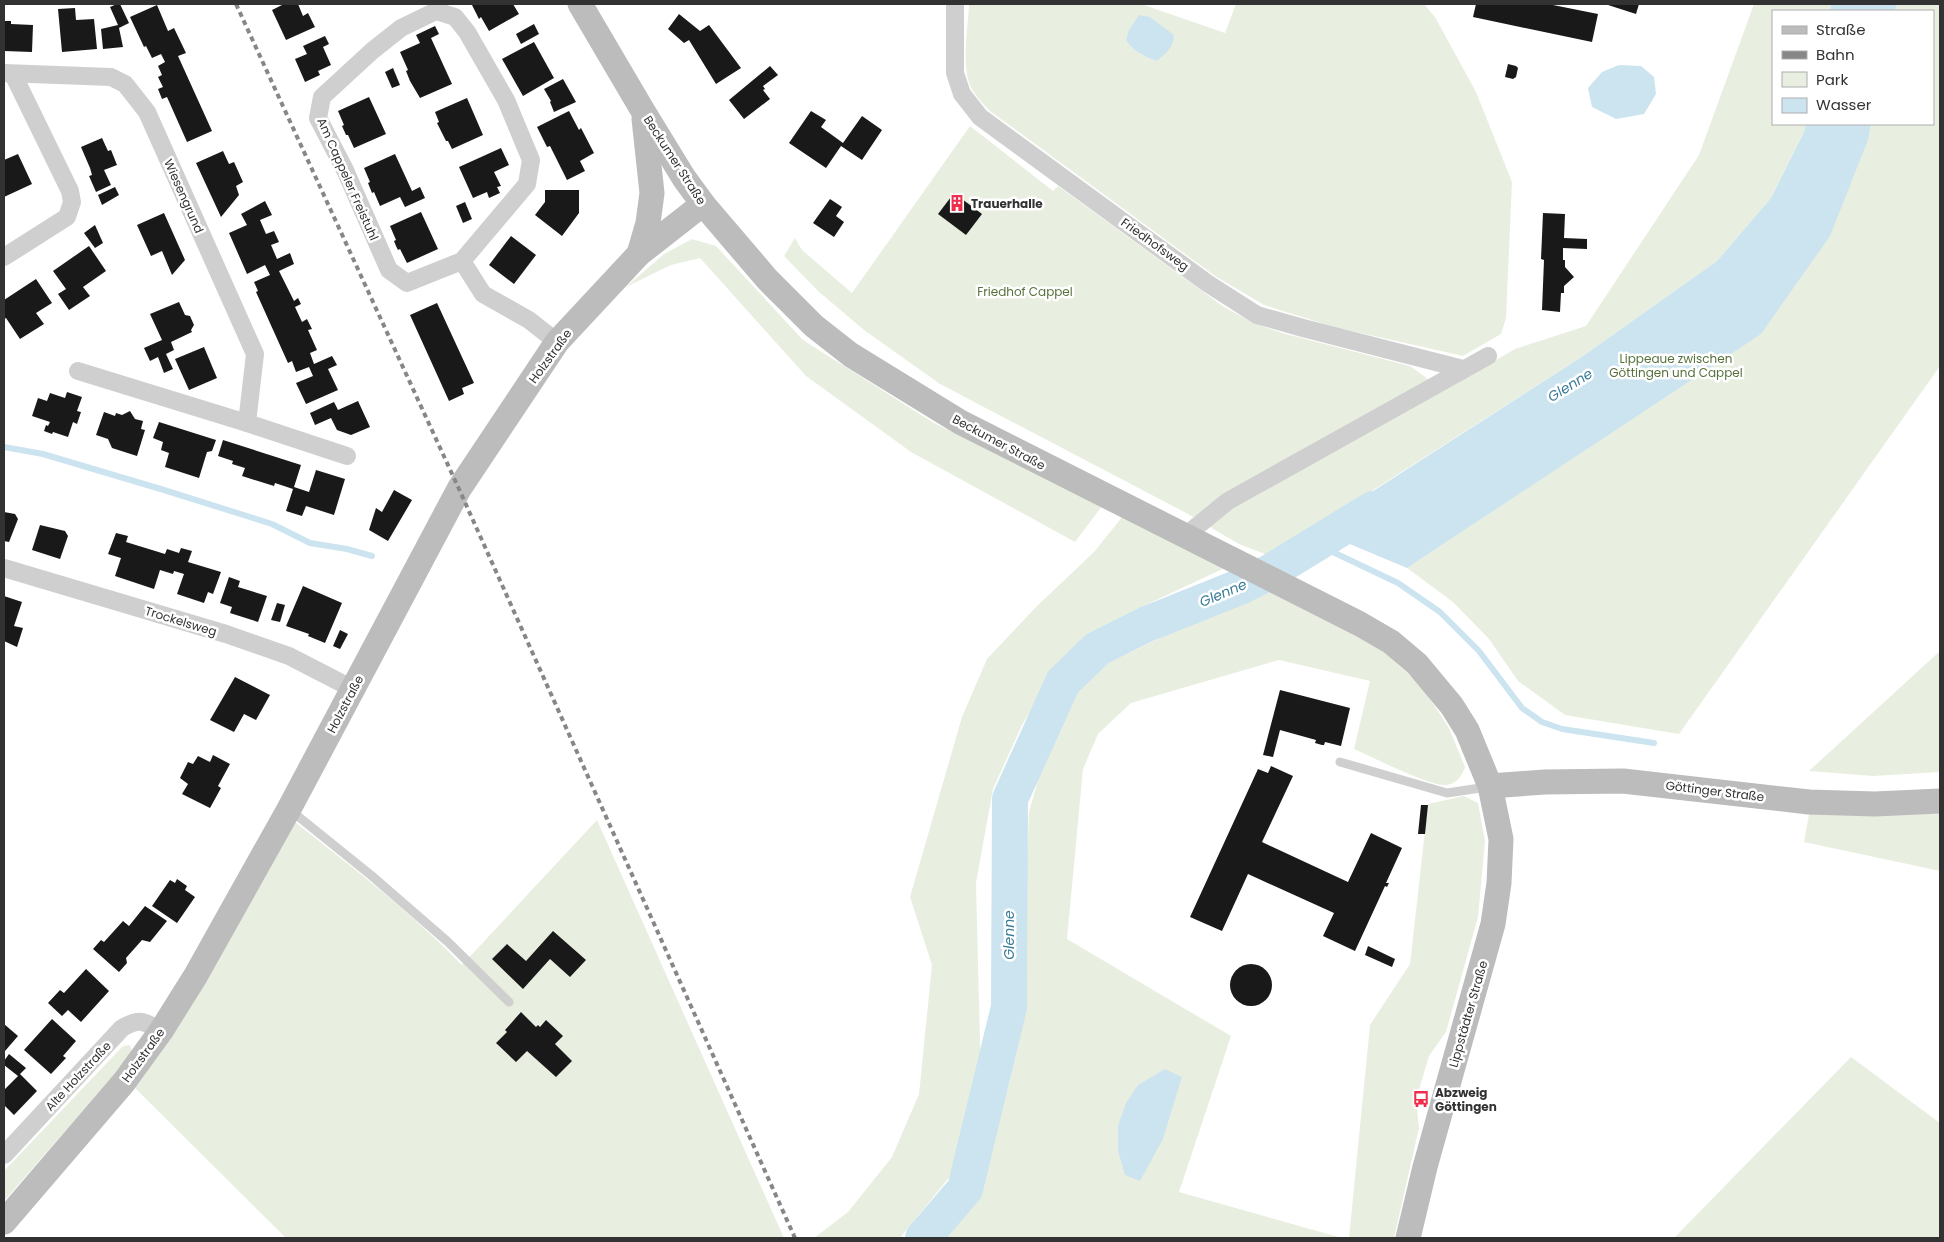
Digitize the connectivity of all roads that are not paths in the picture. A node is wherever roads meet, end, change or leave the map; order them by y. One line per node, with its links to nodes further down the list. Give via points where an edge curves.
1 (580, 4): 4 (main road, Beckumer Straße)
2 (955, 4): 11 (street, Friedhofsweg, via 955,73 962,94 980,117 1207,283 1257,315)
3 (8, 74): 7 (street, Wiesengrund, via 70,190 72,202 67,217); 13 (street, Wiesengrund, via 110,77 125,84 147,112 255,354)
4 (643, 111): 5 (main road, Beckumer Straße); 6 (main road, via 652,193 648,224)
5 (703, 204): 6 (main road, Holzstraße); 15 (main road, Beckumer Straße, via 767,279 814,326 851,355 960,422)
6 (639, 254): 9 (main road, Holzstraße)
7 (4, 257)
8 (462, 261): 8 (street, Am Cappeler Freistuhl, via 407,283 389,270 318,118 322,97 372,51 402,28 436,11 455,17 467,32 506,100 531,160 527,184); 9 (street, via 484,294 529,320)
9 (558, 342): 17 (main road, Holzstraße, via 459,489)
10 (1488, 356): 11 (street)
11 (1463, 368): 15 (street, via 1228,501)
12 (78, 370): 13 (street)
13 (247, 423): 14 (street)
14 (348, 456)
15 (1186, 536): 19 (main road, Beckumer Straße, via 1391,642 1417,664 1452,706 1467,730)
16 (4, 568): 17 (street, Trockelsweg, via 226,634 280,653)
17 (353, 689): 21 (main road, Holzstraße)
18 (1340, 762): 19 (lane, via 1447,793)
19 (1490, 786): 20 (main road, Göttinger Straße, via 1622,781 1810,802); 26 (main road, Lippstädter Straße, via 1501,838 1493,924)
20 (1940, 801)
21 (289, 809): 22 (lane, via 434,930); 23 (main road, Holzstraße, via 196,976)
22 (509, 1002)
23 (161, 1031): 24 (street, Alte Holzstraße, via 145,1022 134,1021 122,1028); 25 (main road, Holzstraße, via 124,1082)
24 (4, 1155)
25 (4, 1222)
26 (1408, 1238)

